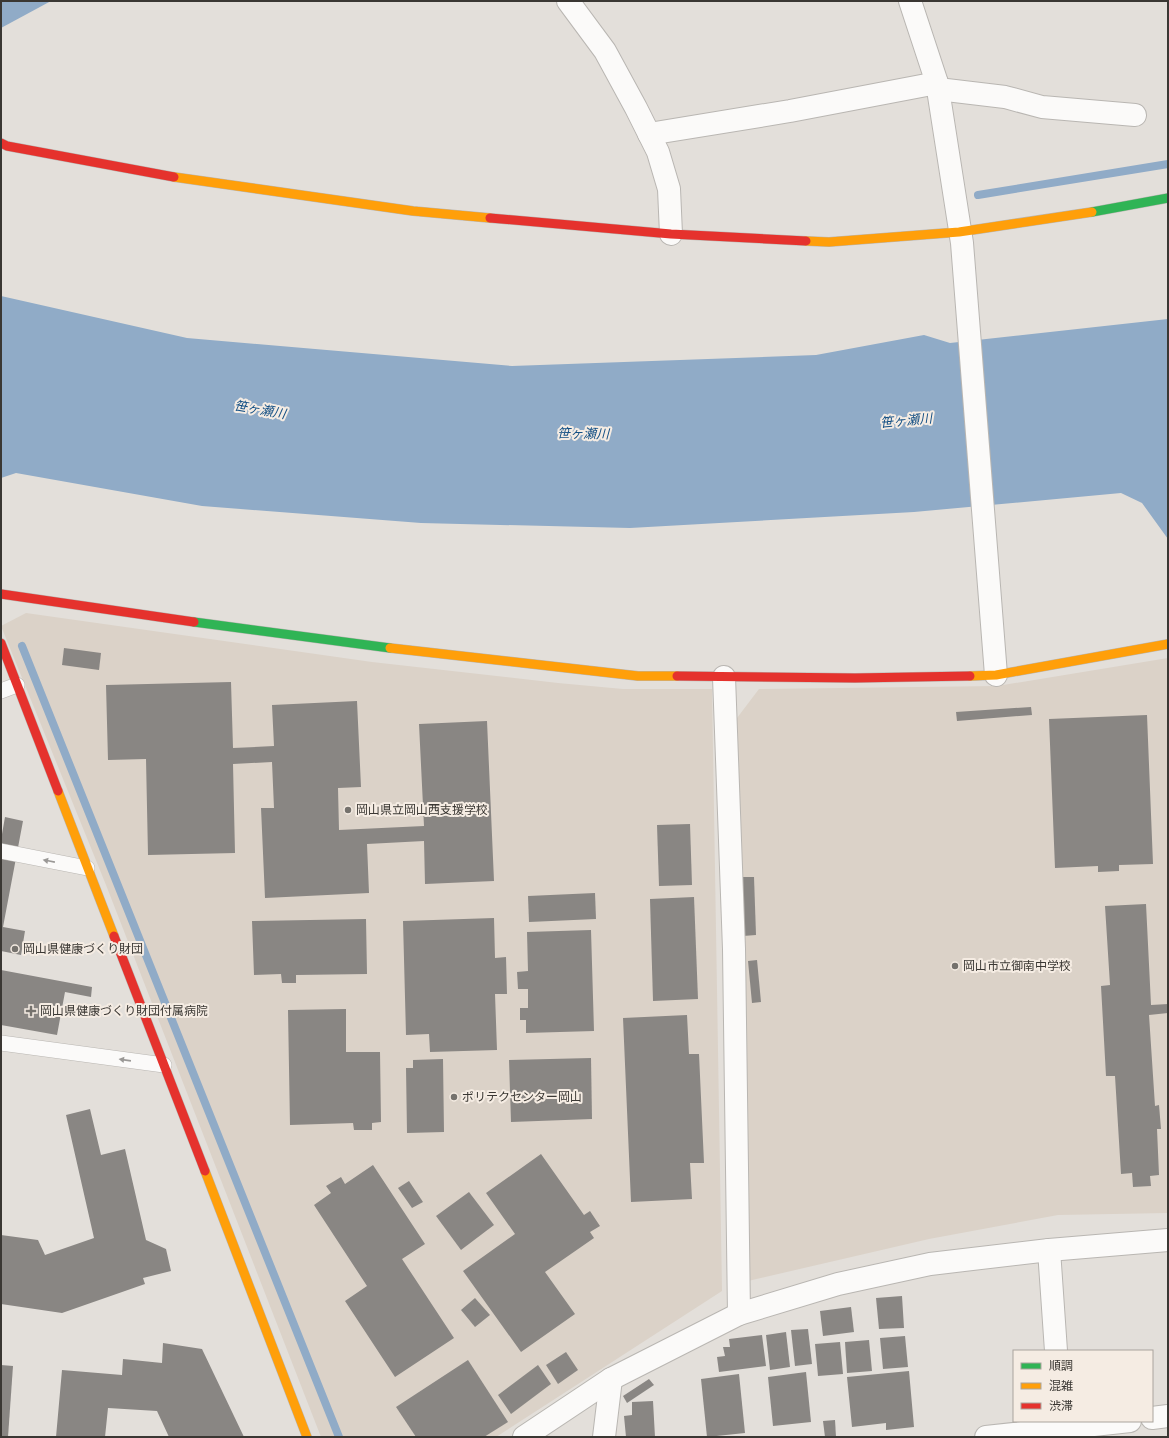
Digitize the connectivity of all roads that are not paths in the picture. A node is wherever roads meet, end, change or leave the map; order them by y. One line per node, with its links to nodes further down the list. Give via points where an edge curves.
1 (568, 1): 5 (street, via 606,51)
2 (910, 1): 3 (street)
3 (937, 86): 4 (street, via 1005,97 1042,107); 5 (street); 9 (street)
4 (1135, 115)
5 (649, 134): 8 (street, via 658,152 669,190)
6 (1, 143): 8 (street, via 152,174 413,211)
7 (1168, 198): 9 (street)
8 (671, 234): 9 (street, via 829,242)
9 (960, 237): 13 (street)
10 (1, 594): 14 (street, via 374,646 638,676)
11 (1, 644): 15 (street)
12 (1168, 644): 13 (street)
13 (996, 675): 14 (street)
14 (724, 677): 23 (street, via 734,949)
15 (17, 685): 16 (lane); 18 (street)
16 (1, 691)
17 (1, 851): 18 (lane, one-way to 17)
18 (87, 868): 20 (street)
19 (1, 1043): 20 (lane, one-way to 19)
20 (164, 1066): 30 (street)
21 (1168, 1240): 22 (street)
22 (1049, 1250): 23 (street, via 930,1264 838,1284); 24 (street)
23 (739, 1314): 25 (street)
24 (1056, 1350)
25 (612, 1379): 31 (street); 32 (street)
26 (1168, 1416): 27 (street)
27 (1153, 1418)
28 (1122, 1422): 29 (street)
29 (1062, 1429): 33 (street)
30 (307, 1437)
31 (524, 1437)
32 (604, 1437)
33 (986, 1437)

